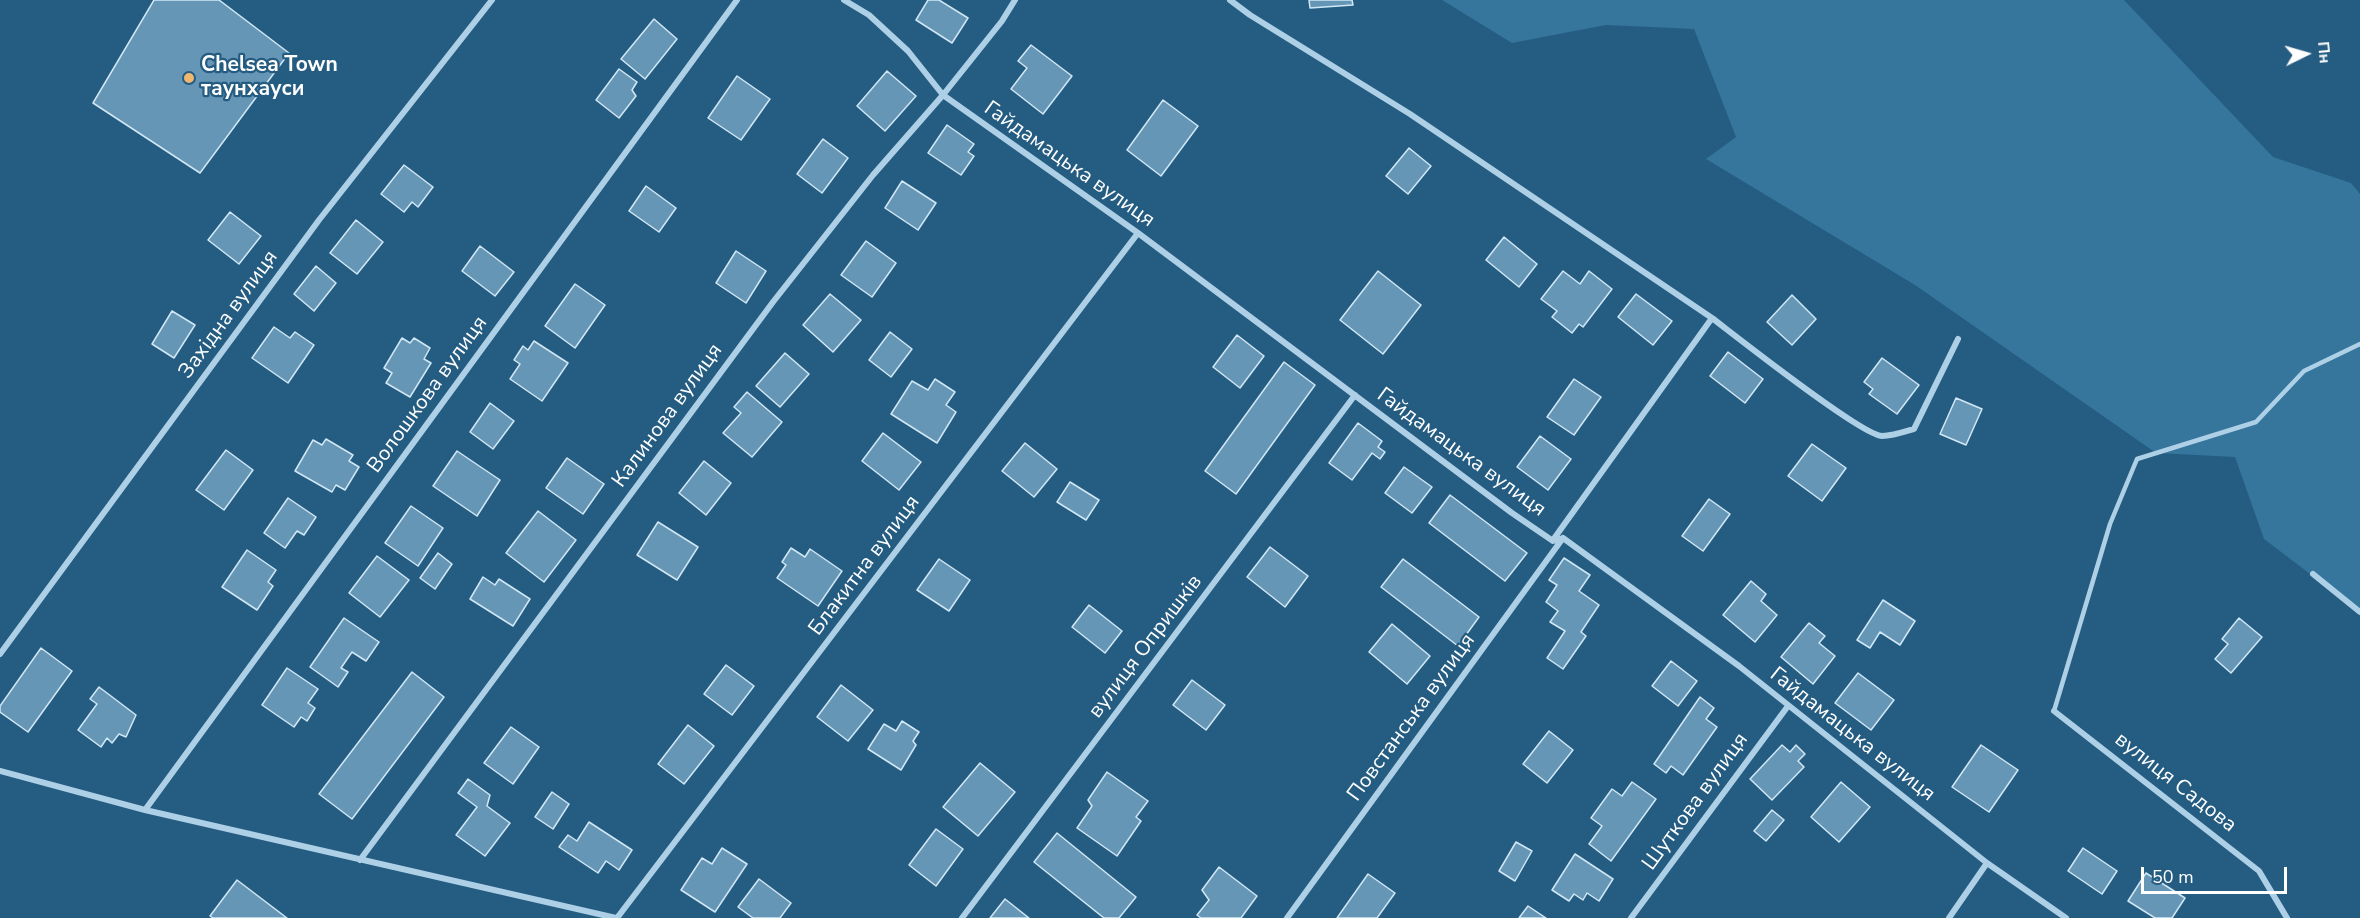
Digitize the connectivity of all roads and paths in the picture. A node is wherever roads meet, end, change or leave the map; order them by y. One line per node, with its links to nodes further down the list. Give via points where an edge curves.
1 (492, 0): 16 (street, Західна вулиця, via 319,220)
2 (737, 0): 20 (street, Волошкова вулиця)
3 (844, 0): 6 (street, Гайдамацька вулиця, via 869,15 908,51)
4 (1015, 0): 6 (street, Калинова вулиця)
5 (1230, 0): 8 (street, via 1410,114)
6 (943, 95): 7 (street, Гайдамацька вулиця); 21 (street, Калинова вулиця, via 873,175 773,302)
7 (1138, 233): 11 (street, Гайдамацька вулиця); 23 (street, Блакитна вулиця)
8 (1712, 318): 9 (street, via 1836,410 1881,436 1914,429); 13 (street)
9 (1958, 339)
10 (2360, 344): 18 (lane, via 2304,371 2256,422 2138,459 2110,524)
11 (1355, 395): 13 (street, Гайдамацька вулиця); 24 (street, вулиця Опришків)
12 (1563, 538): 13 (street, Гайдамацька вулиця); 17 (street, Гайдамацька вулиця); 25 (street, Повстанська вулиця)
13 (1553, 541)
14 (2313, 574): 15 (street)
15 (2360, 612)
16 (0, 654)
17 (1788, 706): 22 (street, Гайдамацька вулиця); 26 (street, Шуткова вулиця)
18 (2054, 711): 29 (street, вулиця Садова, via 2259,871)
19 (0, 771): 20 (street)
20 (145, 810): 21 (street)
21 (360, 860): 23 (street)
22 (1987, 863): 27 (street); 28 (street, Гайдамацька вулиця)
23 (617, 918)
24 (963, 918)
25 (1287, 918)
26 (1631, 918)
27 (1949, 918)
28 (2066, 918)
29 (2287, 918)

